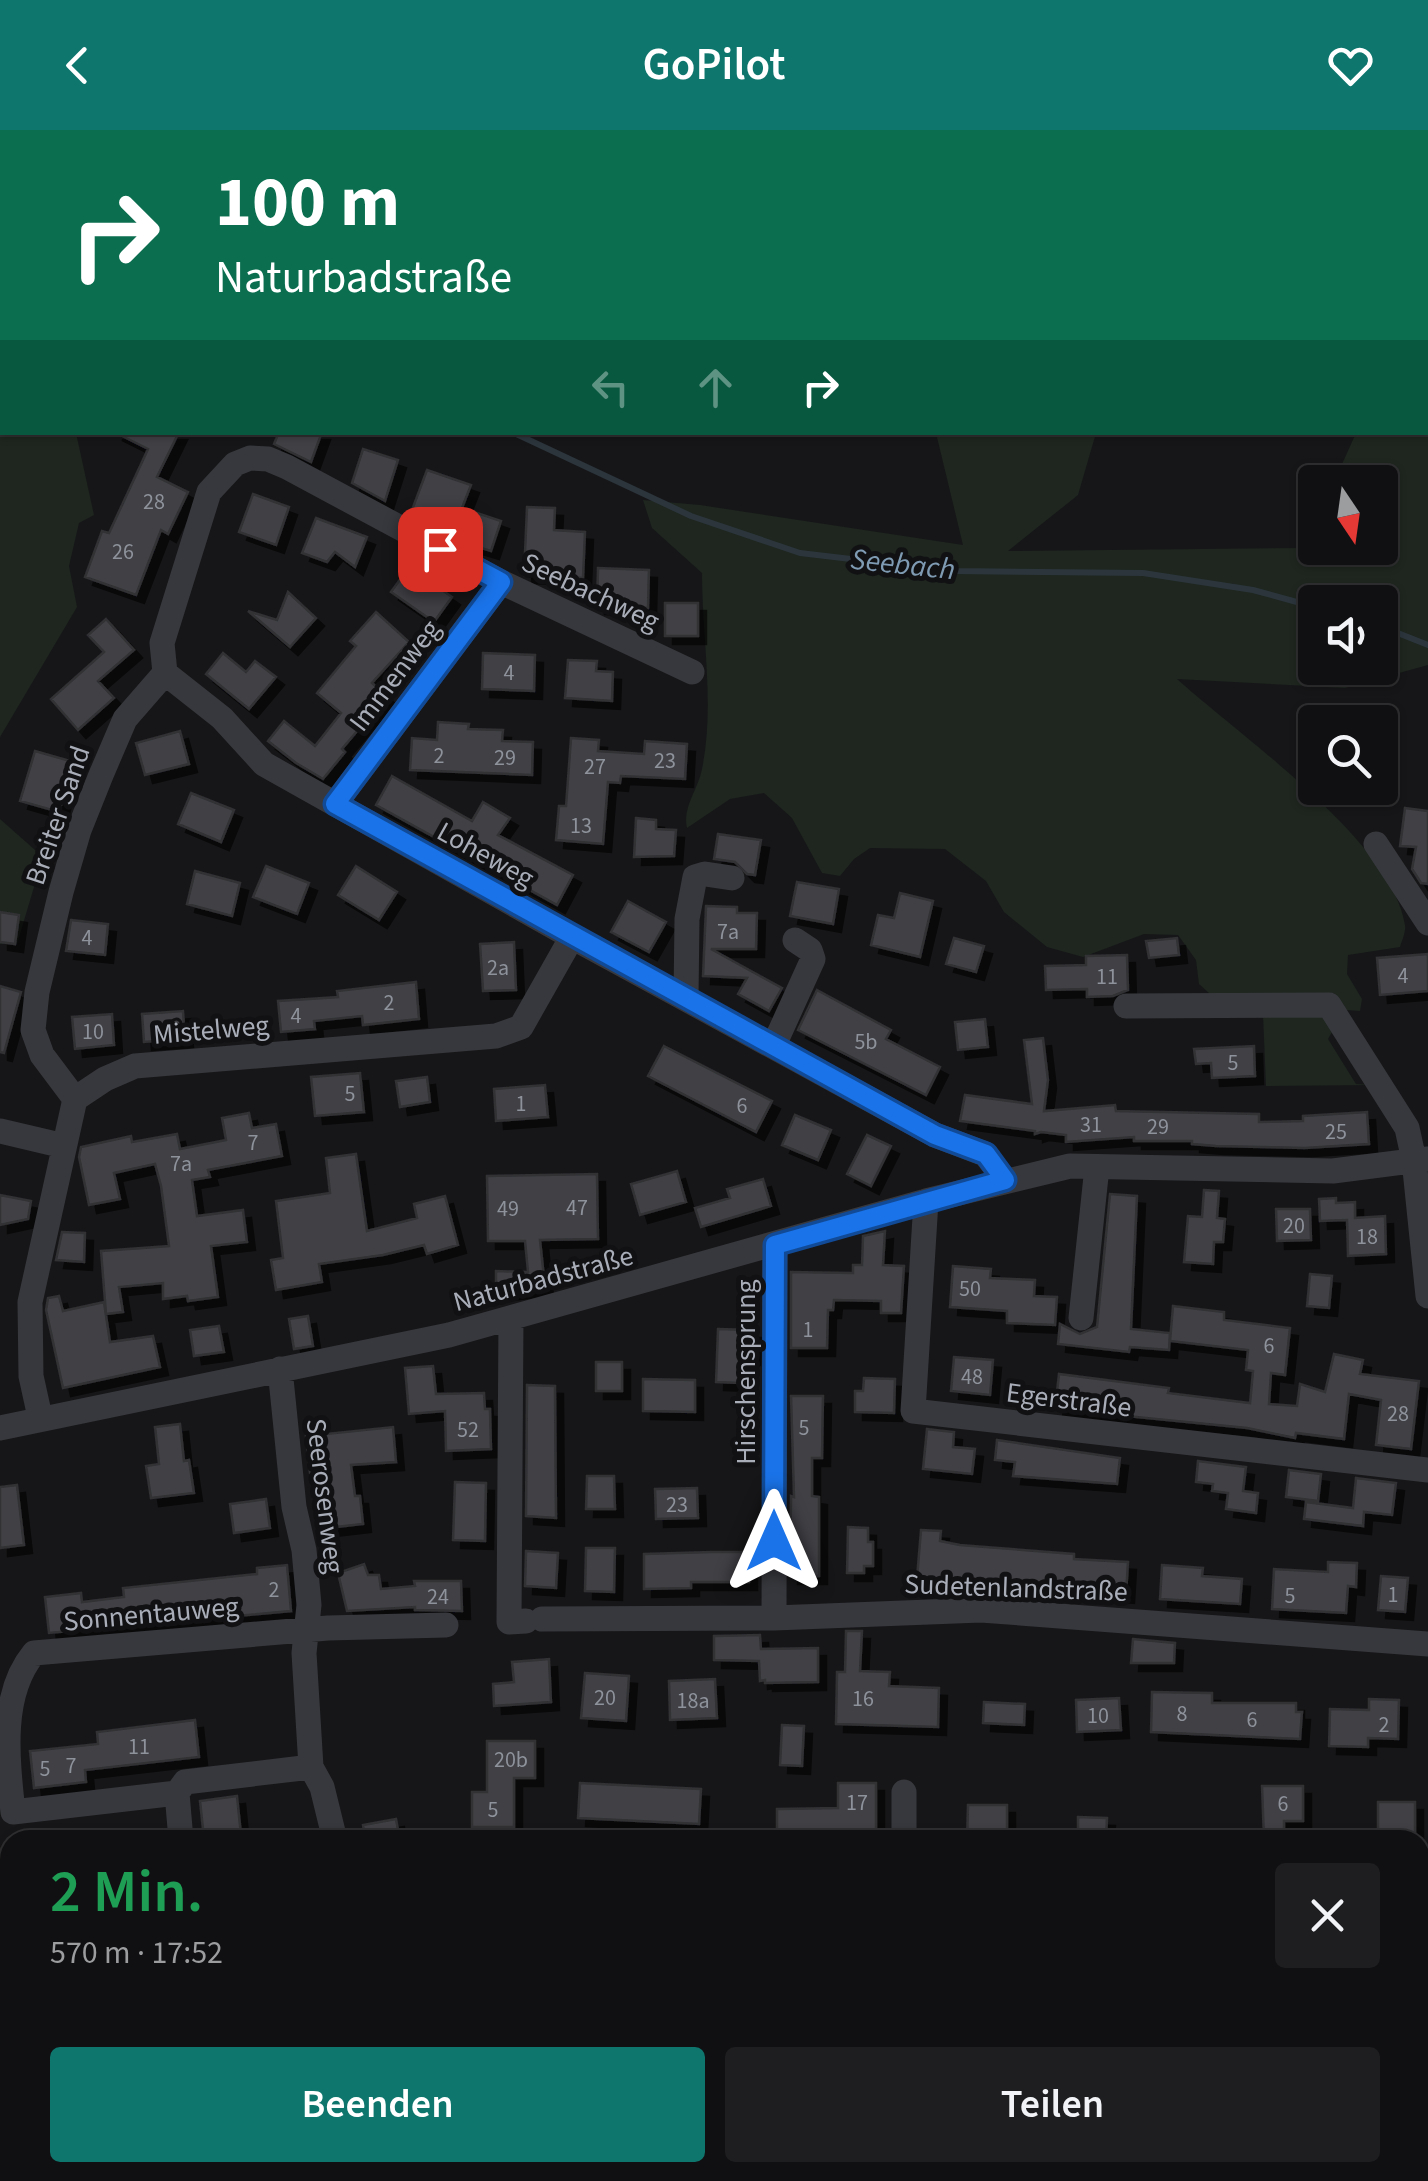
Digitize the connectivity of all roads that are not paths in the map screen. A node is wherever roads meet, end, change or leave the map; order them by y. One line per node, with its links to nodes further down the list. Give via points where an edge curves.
1 (501, 582): 2 (street, Seebachweg, via 287,467 250,458 208,492 162,643); 3 (street, Seebachweg); 4 (street, Immenweg)
2 (164, 672): 4 (street, Loheweg, via 222,718 264,764); 13 (street, Breiter Sand, via 124,719 79,830 37,992 34,1030 42,1055)
3 (692, 672)
4 (335, 804): 8 (street, Loheweg)
5 (1376, 844): 7 (street)
6 (732, 878): 10 (street, via 695,877)
7 (1428, 924)
8 (572, 937): 10 (street, Loheweg); 13 (street, Mistelweg, via 520,1027 496,1036 135,1066)
9 (795, 940): 12 (street, via 813,959)
10 (686, 998): 12 (street, Loheweg)
11 (1126, 1006): 16 (street, via 1329,1006)
12 (774, 1045): 18 (street, Loheweg, via 935,1135 986,1154)
13 (76, 1099): 15 (street)
14 (0, 1131): 15 (street)
15 (64, 1146): 25 (street, via 30,1302 30,1376)
16 (1421, 1160): 17 (street, Naturbadstraße, via 1334,1170); 21 (street)
17 (1097, 1167): 18 (street, Naturbadstraße); 23 (street)
18 (1005, 1180): 19 (street, Naturbadstraße)
19 (926, 1201): 20 (street, Naturbadstraße); 27 (street, Egerstraße, via 913,1411)
20 (775, 1245): 22 (street, Naturbadstraße); 28 (street, Hirschensprung)
21 (1428, 1296)
22 (512, 1318): 24 (street, Naturbadstraße); 28 (street, Sudetenlandstraße, via 509,1622)
23 (1081, 1318)
24 (280, 1369): 25 (street, Naturbadstraße); 30 (street, Seerosenweg, via 304,1550)
25 (40, 1417): 26 (street, Naturbadstraße)
26 (0, 1428)
27 (1428, 1470)
28 (774, 1618): 31 (street, Sudetenlandstraße, via 980,1610)
29 (446, 1625): 30 (street)
30 (307, 1630): 32 (street, Seerosenweg); 34 (street, Sonnentauweg, via 34,1653 21,1664 2,1712 14,1812)
31 (1428, 1640)
32 (310, 1767): 34 (street, Sonnentauweg, via 186,1782); 36 (street, Seerosenweg)
33 (904, 1792): 37 (street)
34 (176, 1793): 35 (street)
35 (179, 1830)
36 (333, 1830)
37 (904, 1830)

